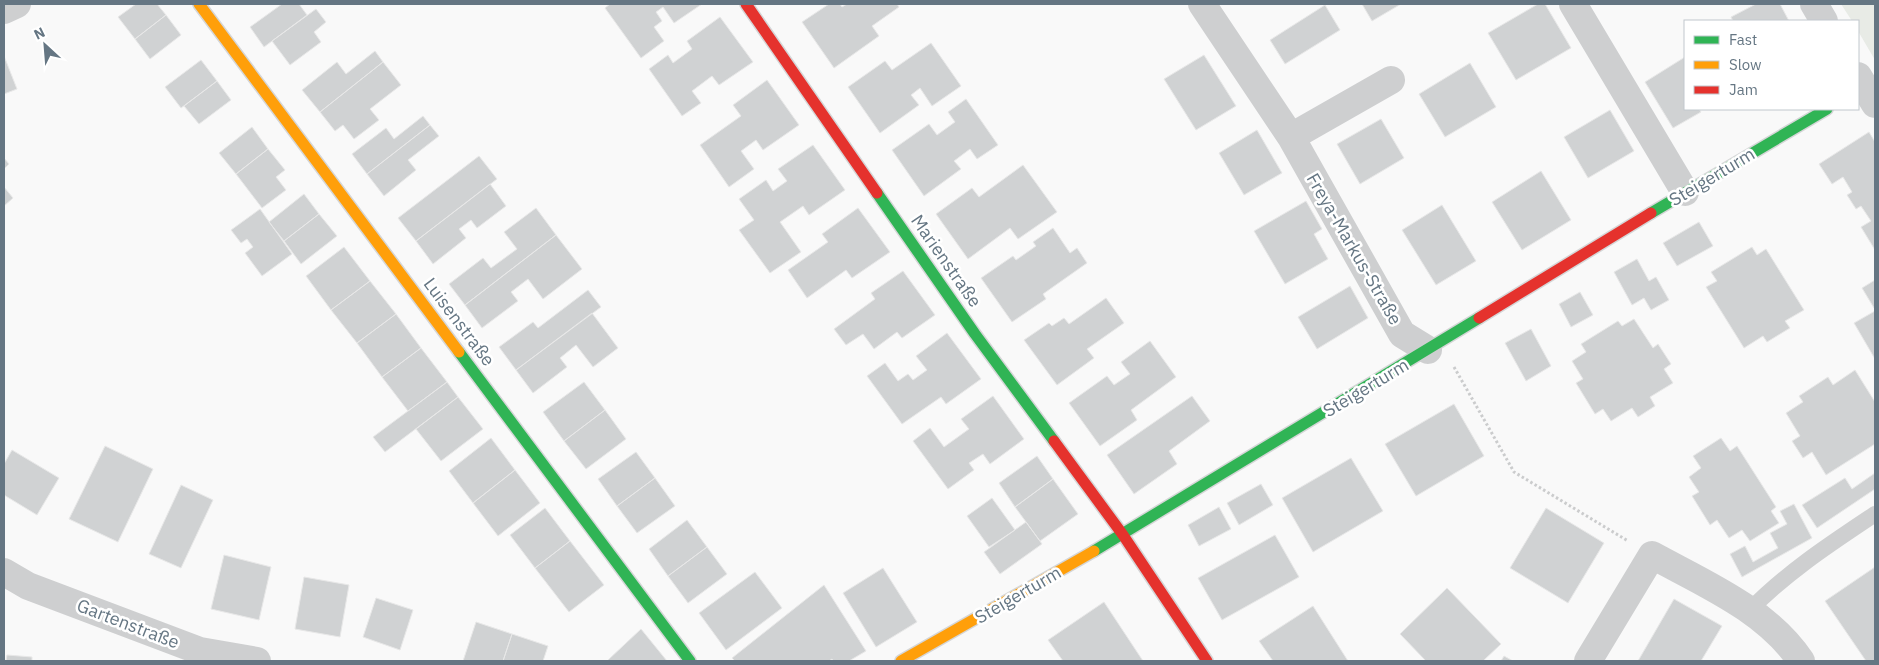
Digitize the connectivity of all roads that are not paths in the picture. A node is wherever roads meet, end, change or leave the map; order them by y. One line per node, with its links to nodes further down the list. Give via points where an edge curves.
1 (17, 4): 7 (street)
2 (199, 4): 19 (street, Luisenstraße)
3 (746, 4): 15 (street, Marienstraße, via 975,334)
4 (1202, 4): 11 (street, Freya-Markus-Straße)
5 (1573, 4): 12 (street)
6 (1814, 4): 8 (street)
7 (4, 10)
8 (1823, 20)
9 (1391, 80): 11 (street)
10 (1825, 110): 12 (street, Steigerturm)
11 (1291, 137): 13 (street, Freya-Markus-Straße, via 1402,334)
12 (1685, 192): 13 (street, Steigerturm)
13 (1428, 350): 15 (street, Steigerturm)
14 (1875, 514): 17 (lane, via 1773,586)
15 (1122, 535): 20 (street, Steigerturm); 21 (street, Marienstraße)
16 (4, 572): 18 (street, Gartenstraße, via 28,586 200,650)
17 (1749, 611): 22 (street, via 1652,555); 23 (street, via 1776,629)
18 (258, 661)
19 (690, 661)
20 (901, 661)
21 (1207, 661)
22 (1588, 661)
23 (1802, 661)

